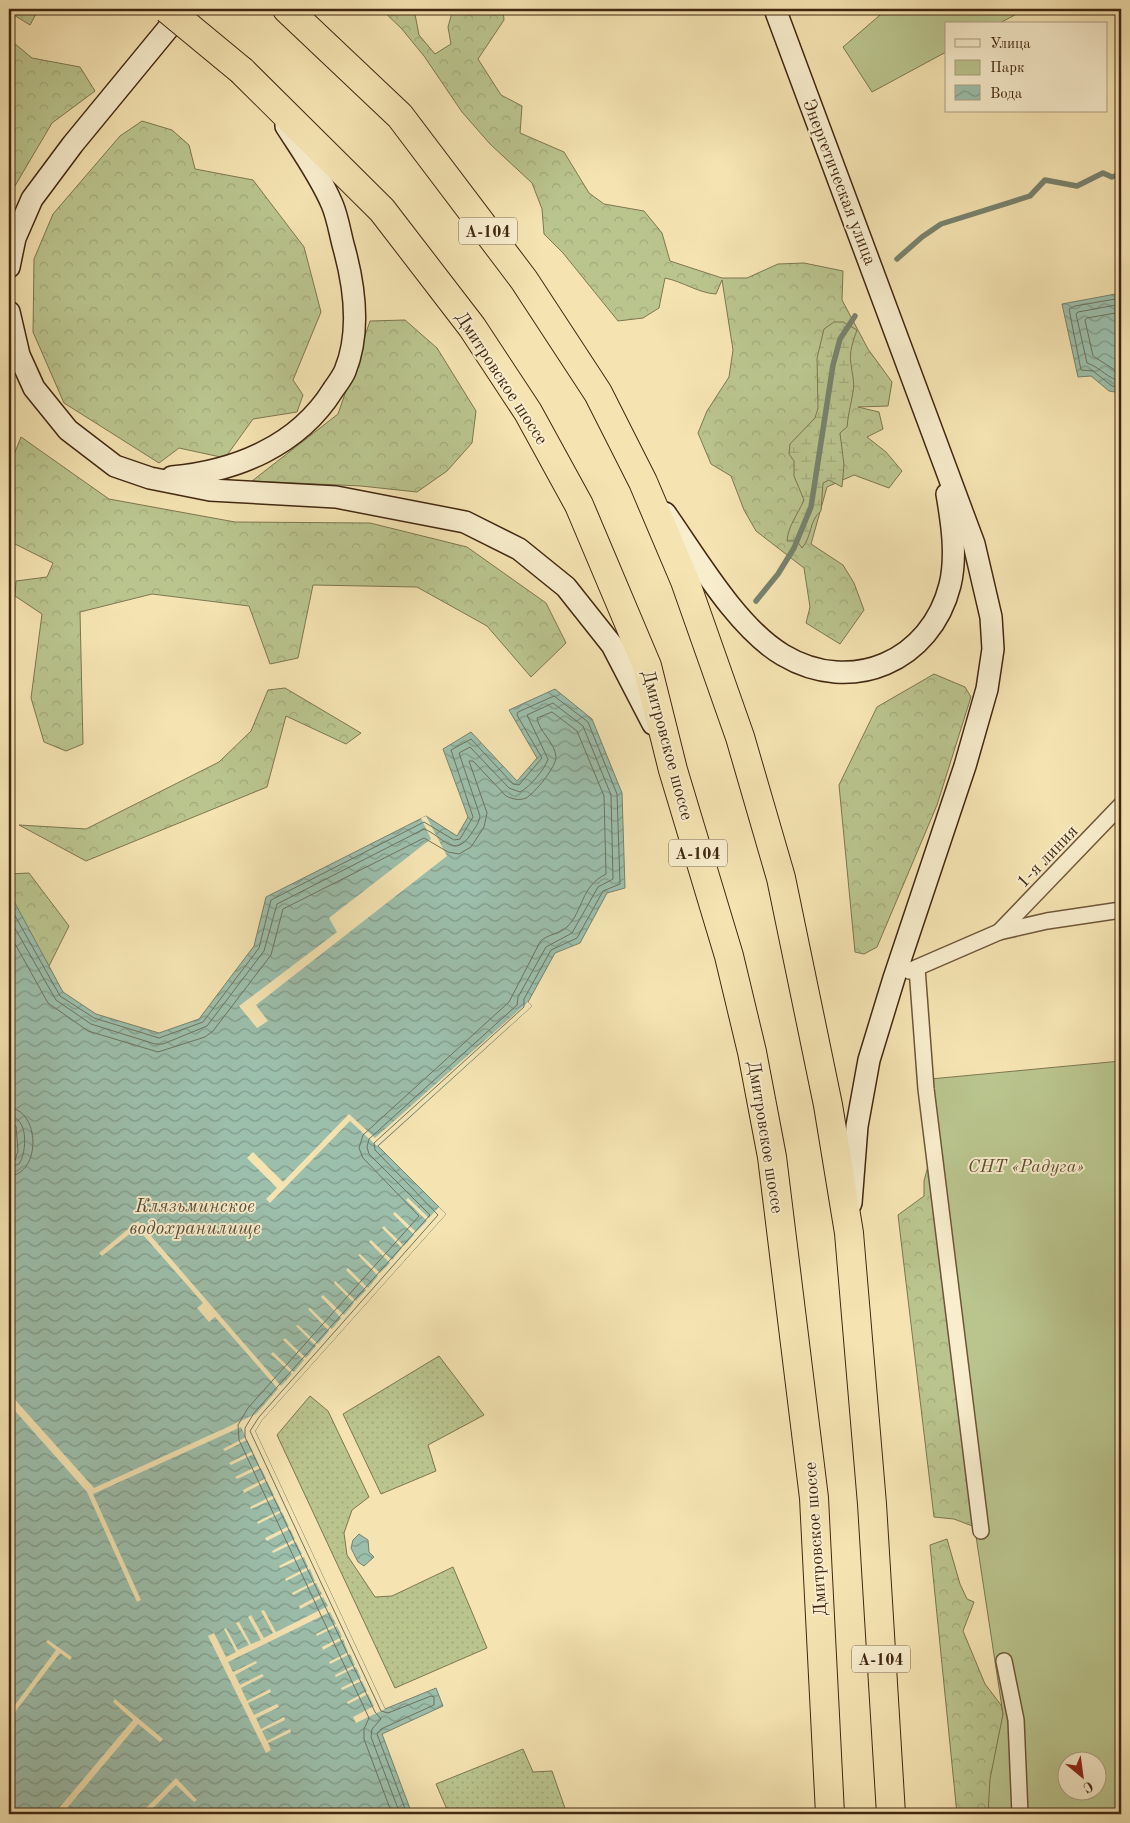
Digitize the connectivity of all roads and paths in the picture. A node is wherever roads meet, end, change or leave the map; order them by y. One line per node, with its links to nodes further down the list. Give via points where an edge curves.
1 (167, 9): 5 (highway, Дмитровское шоссе / А-104, bridge)
2 (184, 9): 6 (main road, via 32,199 15,238)
3 (775, 9): 8 (main road, Энергетическая улица)
4 (289, 10): 10 (highway, А-104, via 400,116 477,215 598,393)
5 (248, 76): 9 (main road, via 309,161 333,205 355,300 354,337 345,372 320,411 281,444 233,465 193,475); 11 (highway, Дмитровское шоссе / А-104, via 382,210 472,327 528,412 579,505 647,666)
6 (9, 267)
7 (9, 312): 9 (main road, via 18,355 34,388 68,430 115,466)
8 (939, 447): 10 (main road, via 953,558 943,606 917,645 879,667 853,673 829,672 805,665 783,655 760,638 703,568); 16 (main road, via 985,582 992,649 987,689 965,766)
9 (150, 478): 11 (main road, via 210,490 336,498 430,515 465,522 519,549 566,587 612,645 650,716)
10 (643, 482): 17 (highway, А-104, via 685,581 740,738 780,878 828,1105)
11 (673, 770): 20 (highway, Дмитровское шоссе / А-104, via 729,956 772,1157 814,1498)
12 (1121, 805): 14 (street, 1-я линия)
13 (1121, 910): 14 (street)
14 (999, 932): 15 (street)
15 (917, 968): 16 (street); 18 (street, via 926,1089)
16 (894, 978): 17 (main road, via 869,1060 862,1098)
17 (849, 1232): 21 (highway, А-104, via 872,1504)
18 (981, 1531)
19 (1004, 1661): 22 (street, via 1016,1720)
20 (830, 1814)
21 (891, 1814)
22 (1020, 1814)

